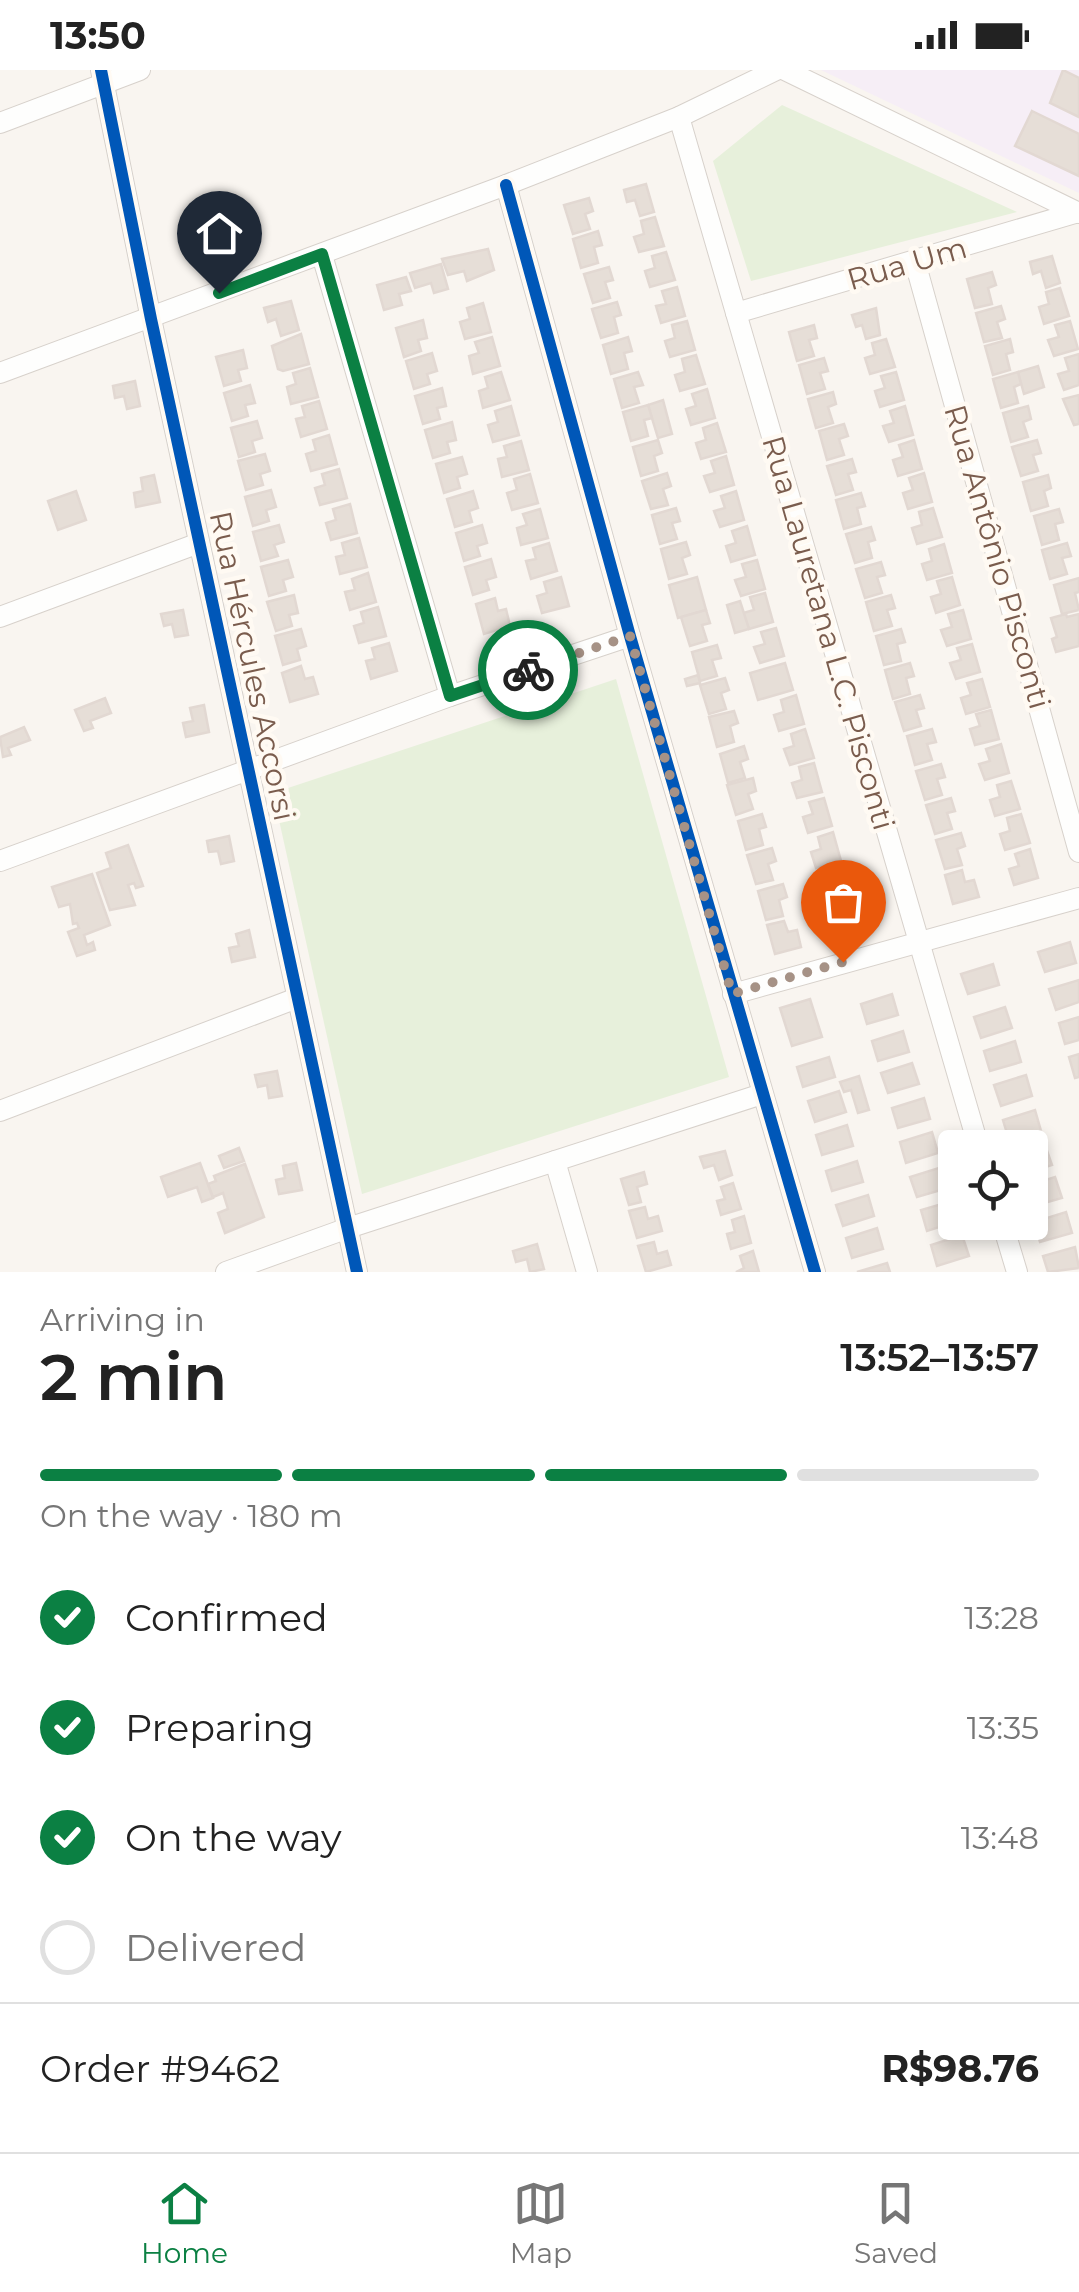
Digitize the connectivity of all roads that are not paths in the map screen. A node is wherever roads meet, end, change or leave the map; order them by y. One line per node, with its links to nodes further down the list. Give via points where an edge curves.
1 (140, 70): 4 (street)
2 (776, 70): 5 (street)
3 (785, 70): 8 (street)
4 (103, 77): 6 (street); 12 (street, Rua Hércules Accorsi)
5 (678, 118): 7 (street); 11 (street, Rua Lauretana L.C. Pisconti)
6 (0, 123)
7 (506, 185): 9 (street); 16 (street)
8 (1078, 212): 10 (street, Rua Um)
9 (322, 254): 12 (street); 17 (street)
10 (916, 262): 11 (street, Rua Um); 19 (street, Rua Antônio Pisconti)
11 (736, 313): 22 (street, Rua Lauretana L.C. Pisconti)
12 (151, 319): 13 (street); 14 (street, Rua Hércules Accorsi)
13 (0, 372)
14 (200, 543): 15 (street); 18 (street, Rua Hércules Accorsi)
15 (0, 616)
16 (630, 636): 17 (street); 23 (street)
17 (450, 696): 18 (street)
18 (250, 772): 20 (street); 24 (street, Rua Hércules Accorsi)
19 (1079, 852)
20 (0, 861)
21 (1079, 898): 22 (street)
22 (916, 940): 23 (street); 27 (street, Rua Lauretana L.C. Pisconti)
23 (732, 994): 25 (street)
24 (297, 998): 26 (street); 29 (street, Rua Hércules Accorsi)
25 (762, 1094): 28 (street); 34 (street)
26 (0, 1112)
27 (974, 1130)
28 (555, 1162): 29 (street); 33 (street)
29 (348, 1228): 31 (street); 32 (street, Rua Hércules Accorsi)
30 (1007, 1240): 35 (street)
31 (226, 1272)
32 (357, 1272)
33 (587, 1272)
34 (815, 1272)
35 (1017, 1272)

